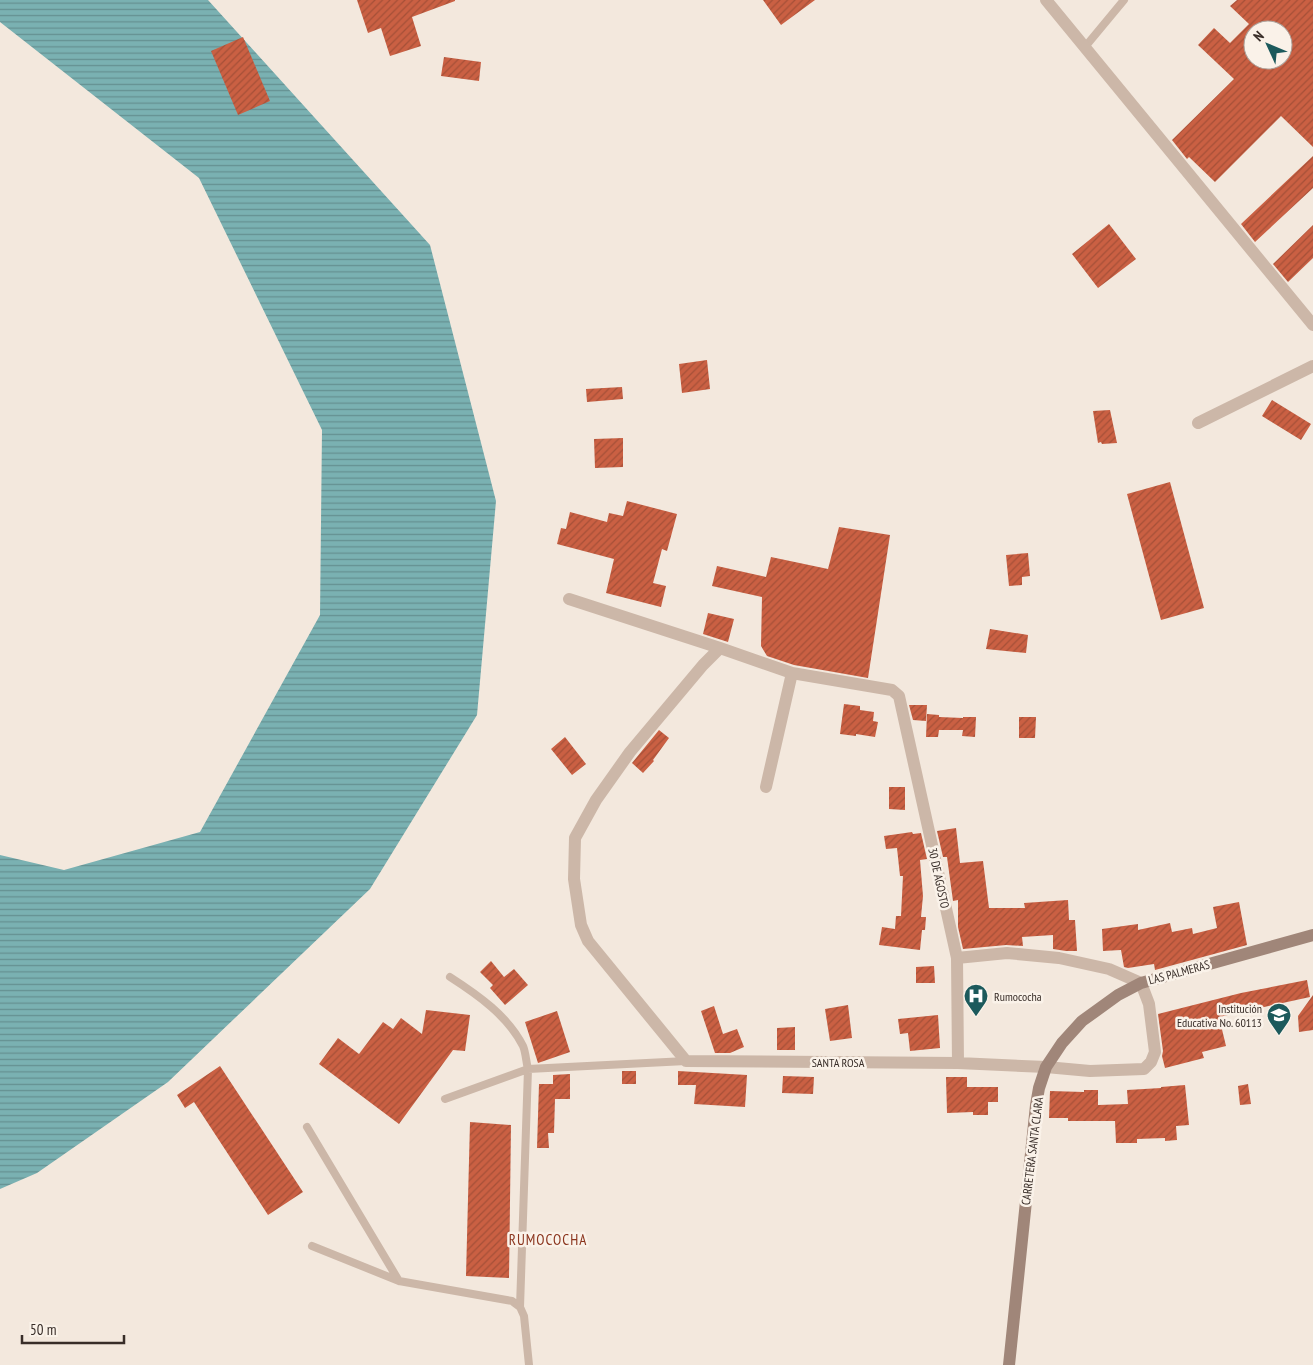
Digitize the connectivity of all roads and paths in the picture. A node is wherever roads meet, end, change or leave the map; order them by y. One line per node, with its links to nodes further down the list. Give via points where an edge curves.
1 (1046, 0): 3 (street)
2 (1124, 0): 3 (lane)
3 (1085, 47): 4 (street)
4 (1313, 325)
5 (1313, 366): 6 (street)
6 (1198, 423)
7 (569, 599): 8 (street)
8 (720, 648): 9 (street); 15 (street, via 630,752 596,800 575,838 574,879 581,924 588,941)
9 (792, 673): 10 (street); 12 (street, 30 DE AGOSTO, via 892,690 899,696)
10 (766, 787)
11 (1313, 935): 14 (street, LAS PALMERAS)
12 (957, 958): 14 (street, LAS PALMERAS, via 1007,953 1059,958 1109,969); 16 (street, 30 DE AGOSTO)
13 (450, 977): 18 (lane, via 476,994 504,1019 524,1048)
14 (1141, 983): 17 (street, CARRETERA SANTA CLARA, via 1082,1021); 17 (street, SANTA ROSA, via 1149,1004 1156,1052 1144,1069 1090,1071)
15 (686, 1061): 16 (street, SANTA ROSA); 18 (lane, SANTA ROSA)
16 (958, 1063): 17 (street, SANTA ROSA)
17 (1046, 1067): 25 (street, CARRETERA SANTA CLARA, via 1035,1113)
18 (528, 1069): 19 (lane, SANTA ROSA); 23 (lane)
19 (445, 1099)
20 (307, 1127): 22 (lane)
21 (312, 1246): 22 (lane)
22 (399, 1281): 23 (lane, via 512,1301)
23 (520, 1307): 24 (lane, via 524,1316)
24 (529, 1365)
25 (1009, 1365)

